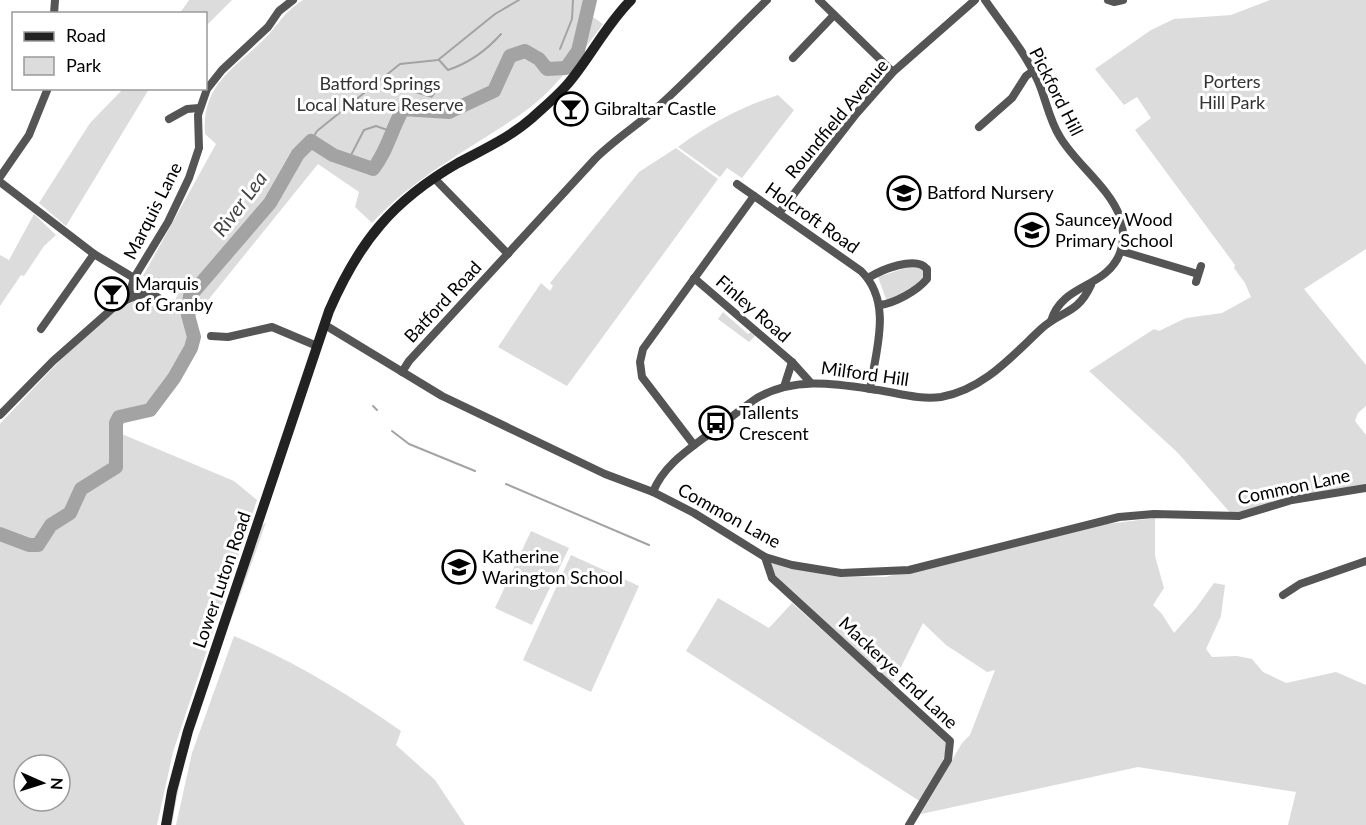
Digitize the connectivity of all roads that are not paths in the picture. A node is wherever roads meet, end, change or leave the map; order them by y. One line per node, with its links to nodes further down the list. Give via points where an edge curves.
1 (293, 0): 14 (street, Marquis Lane, via 214,79)
2 (631, 0): 18 (main road, Lower Luton Road, via 613,18 570,81 537,113 508,137)
3 (767, 0): 25 (street, Batford Road, via 660,105 613,141)
4 (819, 0): 9 (street)
5 (975, 0): 12 (street, Roundfield Avenue)
6 (985, 0): 11 (street, Pickford Hill)
7 (1108, 0): 8 (street)
8 (1123, 0)
9 (834, 15): 10 (street); 12 (street)
10 (793, 58)
11 (1033, 71): 16 (street, via 1012,98); 23 (street, Pickford Hill, via 1058,134 1118,211)
12 (893, 72): 22 (street, Roundfield Avenue)
13 (47, 90): 17 (street, via 29,135)
14 (199, 108): 15 (street, via 187,109); 27 (street, Marquis Lane, via 199,148 189,178)
15 (169, 119)
16 (979, 127)
17 (0, 177)
18 (434, 178): 25 (street); 38 (main road, Lower Luton Road, via 391,212 367,239 343,278)
19 (0, 182): 24 (street)
20 (737, 184): 21 (street, Holcroft Road)
21 (754, 196): 22 (street, Holcroft Road); 28 (street)
22 (779, 213): 29 (street, Holcroft Road)
23 (1121, 251): 26 (street, via 1197,278); 30 (street, via 1113,267)
24 (94, 254): 27 (street); 39 (street)
25 (508, 254): 43 (street, Batford Road)
26 (1201, 266)
27 (135, 278): 31 (street); 33 (street, Marquis Lane)
28 (694, 278): 42 (street, Finley Road); 48 (street, via 643,349 640,362 642,377)
29 (868, 278): 34 (street, Holcroft Road); 34 (street, Holcroft Road, via 912,263 927,269 923,284 891,303)
30 (1091, 285): 32 (street); 35 (street)
31 (149, 292): 33 (street); 36 (street)
32 (1065, 296): 35 (street); 37 (street, Milford Hill)
33 (128, 299): 47 (street, via 53,361)
34 (880, 305): 46 (street)
35 (1076, 308): 37 (street, Milford Hill)
36 (176, 309)
37 (1051, 321): 46 (street, Milford Hill, via 987,378 969,389 941,397)
38 (325, 325): 41 (main road, Lower Luton Road); 43 (street, Common Lane)
39 (41, 329)
40 (211, 336): 41 (street, via 228,337 272,327)
41 (317, 346): 54 (main road, Lower Luton Road, via 188,731)
42 (792, 362): 44 (street, Finley Road); 45 (street, Finley Road)
43 (402, 372): 50 (street, Common Lane, via 499,425)
44 (810, 382): 45 (street, Milford Hill); 46 (street, Milford Hill)
45 (784, 387): 48 (street, Milford Hill, via 757,398)
46 (870, 389)
47 (0, 415)
48 (694, 445): 50 (street, Milford Hill, via 664,472)
49 (1366, 488): 51 (street, Common Lane, via 1293,500 1239,516 1119,517 893,572 822,572)
50 (653, 492): 51 (street, Common Lane)
51 (765, 557): 55 (street, Mackerye End Lane, via 772,578 950,741 948,760)
52 (1366, 561): 53 (street, via 1300,584)
53 (1284, 595)
54 (166, 825)
55 (909, 825)

